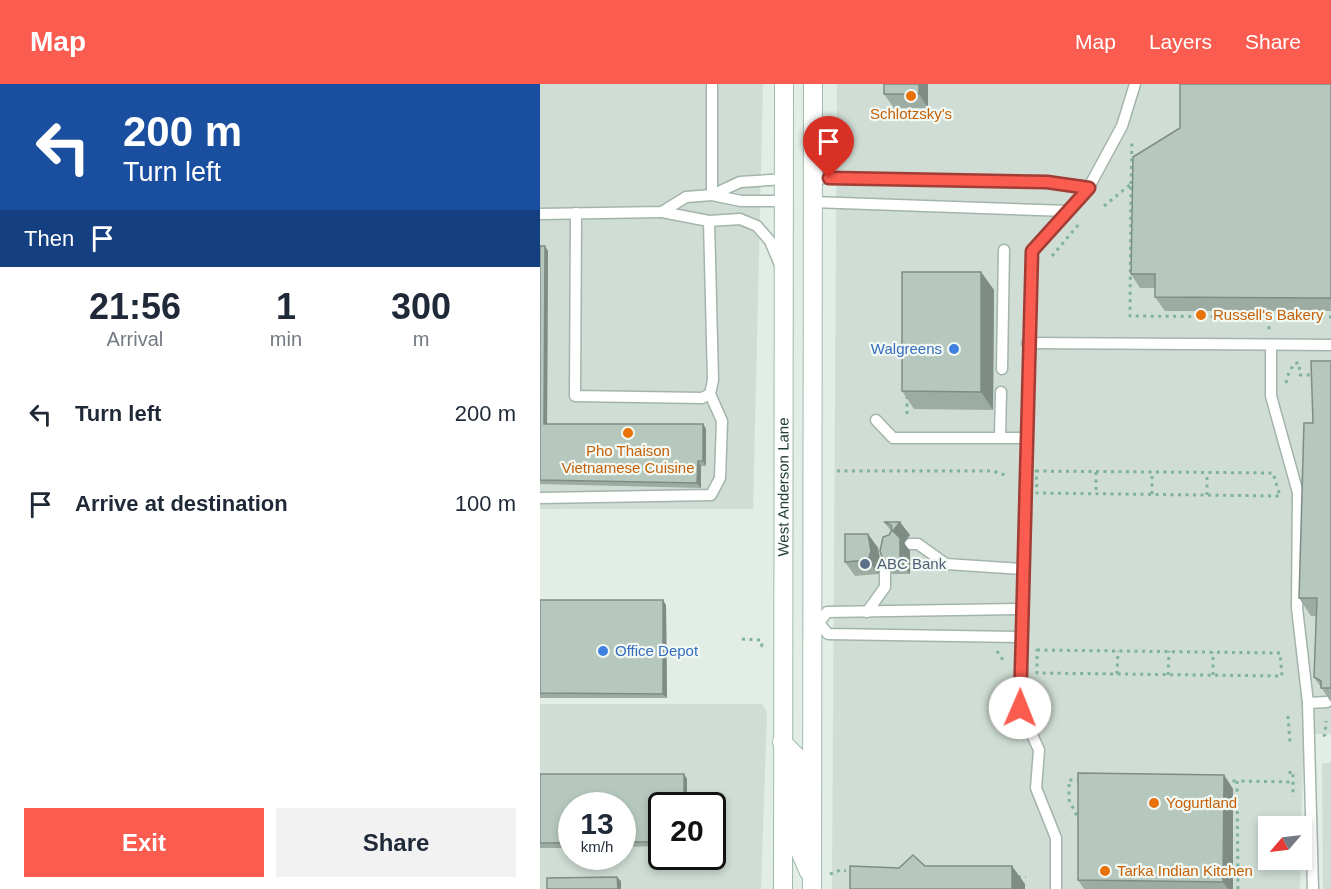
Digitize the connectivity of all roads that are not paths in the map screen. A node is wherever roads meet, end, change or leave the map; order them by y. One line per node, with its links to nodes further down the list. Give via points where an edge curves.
1 (712, 84): 8 (lane)
2 (784, 84): 6 (main road, West Anderson Lane)
3 (813, 84): 5 (main road, West Anderson Lane)
4 (1135, 84): 7 (lane, via 1122,126)
5 (812, 178): 6 (main road); 7 (lane, via 1047,182); 10 (main road, West Anderson Lane)
6 (784, 179): 8 (lane, via 740,182); 9 (main road, West Anderson Lane)
7 (1089, 188): 11 (lane)
8 (712, 195): 9 (lane, via 741,201); 12 (lane, via 686,197)
9 (784, 201): 10 (main road); 17 (main road, West Anderson Lane)
10 (812, 202): 11 (lane); 33 (main road, West Anderson Lane)
11 (1069, 210): 18 (lane, via 1032,251)
12 (662, 212): 13 (lane); 15 (lane)
13 (576, 213): 14 (lane); 23 (lane, via 575,396 702,398)
14 (540, 214)
15 (709, 221): 17 (lane, via 740,219 757,226 770,241); 23 (lane, via 713,380)
16 (1004, 250): 21 (lane)
17 (783, 273): 34 (main road, West Anderson Lane)
18 (1028, 343): 19 (lane); 26 (lane)
19 (1271, 345): 20 (lane); 37 (lane, via 1271,396 1298,493 1297,608)
20 (1331, 345)
21 (1002, 369)
22 (1001, 392): 25 (lane)
23 (710, 394): 27 (lane, via 722,421 720,478 711,495)
24 (876, 420): 25 (lane, via 893,438)
25 (1000, 438): 26 (lane)
26 (1026, 438): 29 (lane)
27 (540, 498)
28 (910, 544): 29 (lane, via 918,544 946,564)
29 (1022, 569): 31 (lane)
30 (885, 571): 32 (lane, via 885,587)
31 (1022, 609): 32 (lane); 35 (lane)
32 (867, 612): 33 (lane, via 827,612)
33 (815, 624): 34 (main road); 35 (lane, via 832,634); 39 (main road, West Anderson Lane)
34 (783, 625): 38 (main road, West Anderson Lane)
35 (1021, 637): 41 (lane, via 1020,708 1039,750 1036,788 1056,838)
36 (1327, 702): 37 (lane)
37 (1308, 703): 42 (lane)
38 (782, 742): 39 (main road, via 799,759 799,849); 40 (main road, West Anderson Lane)
39 (812, 884)
40 (783, 889)
41 (1056, 889)
42 (1313, 889)

